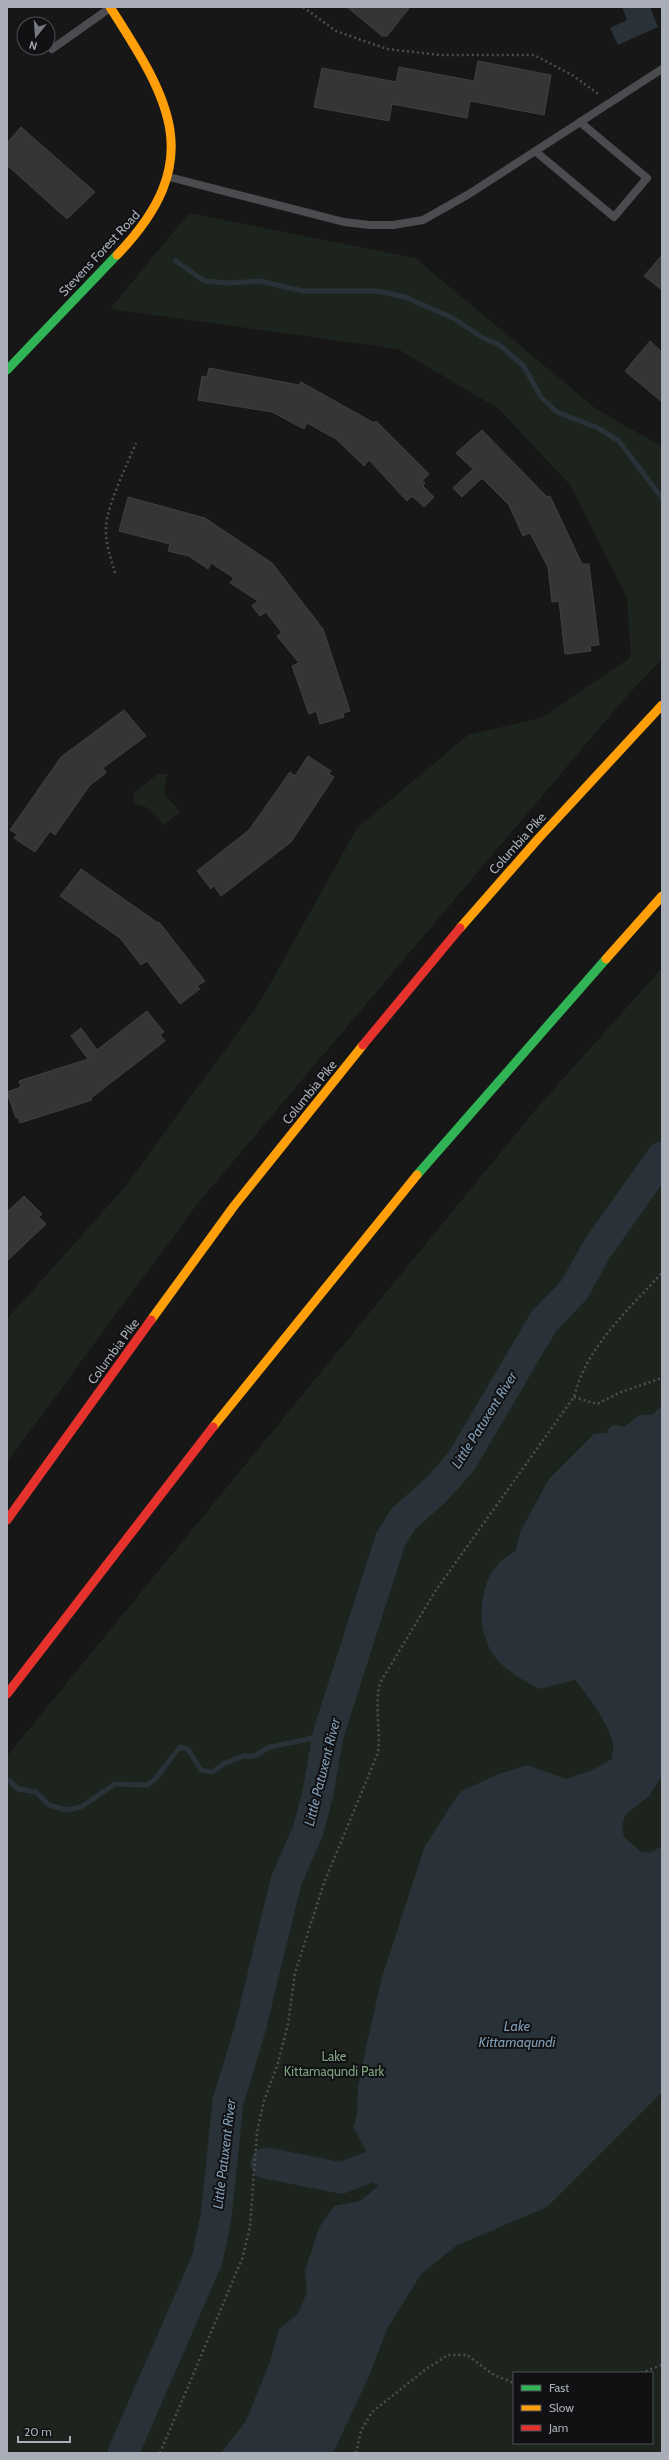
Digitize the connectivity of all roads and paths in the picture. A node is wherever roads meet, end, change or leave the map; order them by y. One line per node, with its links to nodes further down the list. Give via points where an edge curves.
1 (303, 7): 5 (path, via 336,31 386,49 440,55 534,55 572,75)
2 (110, 8): 3 (lane); 8 (main road, Stevens Forest Road, via 144,60 169,111 173,137)
3 (56, 46)
4 (662, 70): 5 (lane)
5 (610, 103): 6 (lane)
6 (580, 122): 7 (lane); 7 (lane, via 647,178 614,217)
7 (535, 151): 8 (lane, via 423,220 393,224 344,222)
8 (169, 177): 9 (main road, Stevens Forest Road, via 152,215 136,235)
9 (7, 370)
10 (136, 443): 11 (path, via 106,526 107,543)
11 (116, 572)
12 (662, 706): 17 (main road, Columbia Pike, via 533,844 437,954 332,1083 234,1206)
13 (662, 896): 18 (main road, via 334,1275)
14 (662, 1273): 16 (path, via 612,1328 582,1374)
15 (662, 1378): 16 (path, via 621,1392 597,1404)
16 (574, 1397): 22 (path, via 436,1590 380,1683 377,1697 380,1738 378,1752 324,1883 295,1973 288,2024 278,2063 264,2101 257,2132 250,2227 242,2259)
17 (7, 1520)
18 (7, 1694)
19 (662, 2365): 20 (path)
20 (644, 2372)
21 (513, 2384): 23 (path, via 494,2375 467,2355 448,2355 372,2412 361,2431)
22 (160, 2453)
23 (356, 2453)

